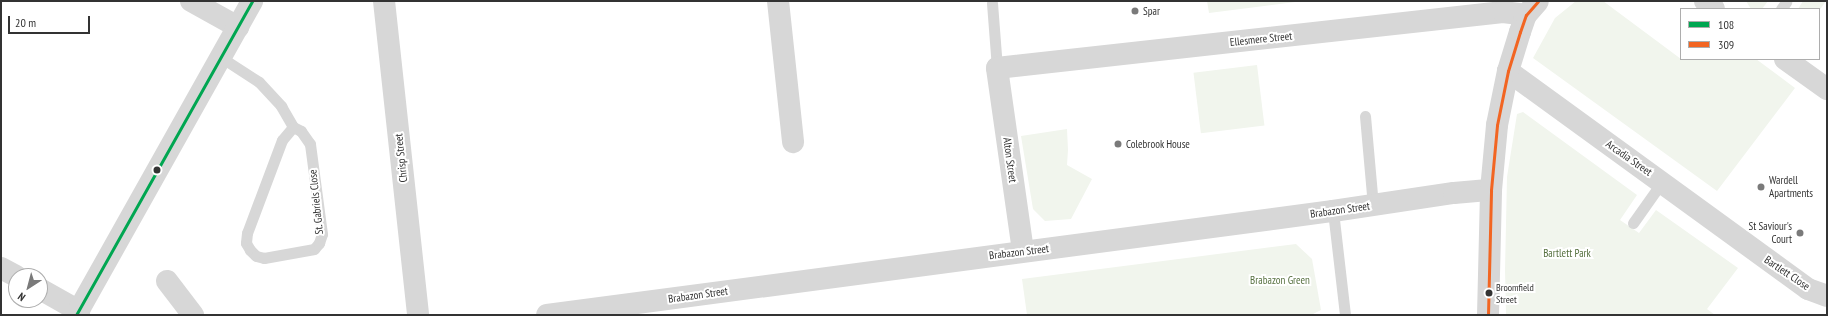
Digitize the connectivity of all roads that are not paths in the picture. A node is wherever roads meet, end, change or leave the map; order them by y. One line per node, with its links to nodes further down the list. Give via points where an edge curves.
1 (191, 1): 9 (street)
2 (252, 1): 9 (street)
3 (384, 1): 30 (street, Chrisp Street)
4 (778, 1): 17 (street)
5 (1705, 1): 8 (street)
6 (992, 3): 12 (lane)
7 (1532, 8): 12 (street, Ellesmere Street); 13 (street)
8 (1713, 8)
9 (238, 27): 10 (street)
10 (222, 58): 16 (lane, St. Gabriels Close, via 259,82 281,106); 28 (street)
11 (1793, 65): 14 (street)
12 (997, 68): 24 (street, Alton Street)
13 (1508, 71): 18 (street, Arcadia Street); 19 (street, via 1497,125)
14 (1827, 89)
15 (1365, 116): 20 (lane)
16 (293, 127): 16 (lane, St. Gabriels Close, via 282,140 246,233 246,243 256,256 264,258 314,249 322,234 310,144 301,131)
17 (794, 142)
18 (1662, 182): 22 (lane); 23 (street, Arcadia Street)
19 (1491, 190): 20 (street, Brabazon Street); 33 (street)
20 (1373, 206): 21 (street, Brabazon Street)
21 (1333, 211): 24 (street, Brabazon Street); 32 (lane)
22 (1633, 223)
23 (1749, 246): 27 (street, Bartlett Close, via 1808,289)
24 (1023, 251): 31 (street, Brabazon Street)
25 (167, 281): 29 (street)
26 (48, 294): 28 (street)
27 (1827, 296)
28 (78, 313)
29 (192, 315)
30 (418, 315)
31 (547, 315)
32 (1345, 315)
33 (1488, 315)

